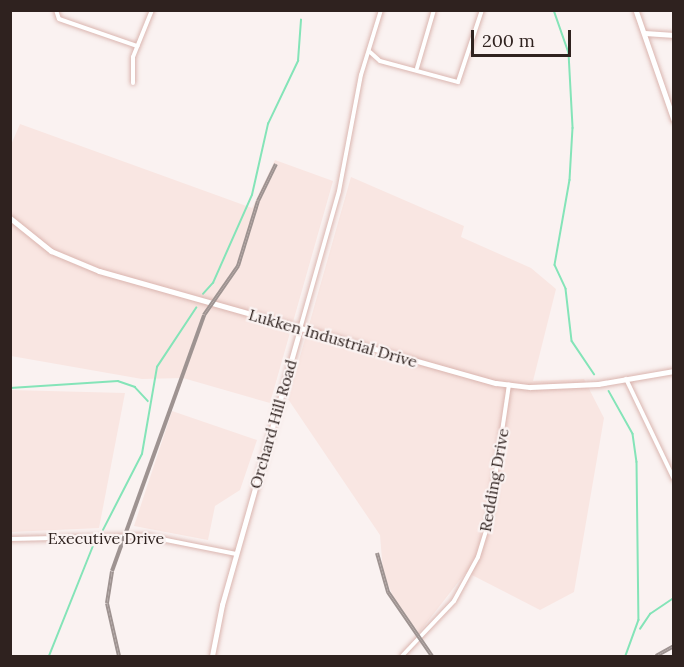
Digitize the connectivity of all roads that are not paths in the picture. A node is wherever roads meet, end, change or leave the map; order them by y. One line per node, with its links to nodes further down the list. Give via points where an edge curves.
1 (56, 10): 9 (street, via 59,19)
2 (152, 10): 9 (street)
3 (381, 10): 10 (street, Orchard Hill Road)
4 (434, 10): 11 (street)
5 (482, 10): 11 (street, via 461,77 455,82)
6 (636, 10): 7 (street)
7 (645, 33): 8 (street); 13 (street)
8 (674, 35)
9 (137, 46): 12 (street)
10 (369, 51): 11 (street, via 380,61); 15 (street, Orchard Hill Road, via 339,191)
11 (417, 68)
12 (133, 83)
13 (674, 120)
14 (10, 218): 15 (main road, Lukken Industrial Drive, via 51,251 99,271)
15 (300, 329): 18 (main road, Lukken Industrial Drive); 21 (street, Orchard Hill Road)
16 (674, 371): 17 (main road, Lukken Industrial Drive)
17 (626, 379): 18 (main road, Lukken Industrial Drive); 19 (street)
18 (509, 385): 23 (street, Redding Drive, via 488,525 478,557 454,602)
19 (674, 479)
20 (10, 539): 21 (street, Executive Drive, via 146,536)
21 (236, 554): 22 (street, Orchard Hill Road)
22 (212, 657)
23 (402, 657)

